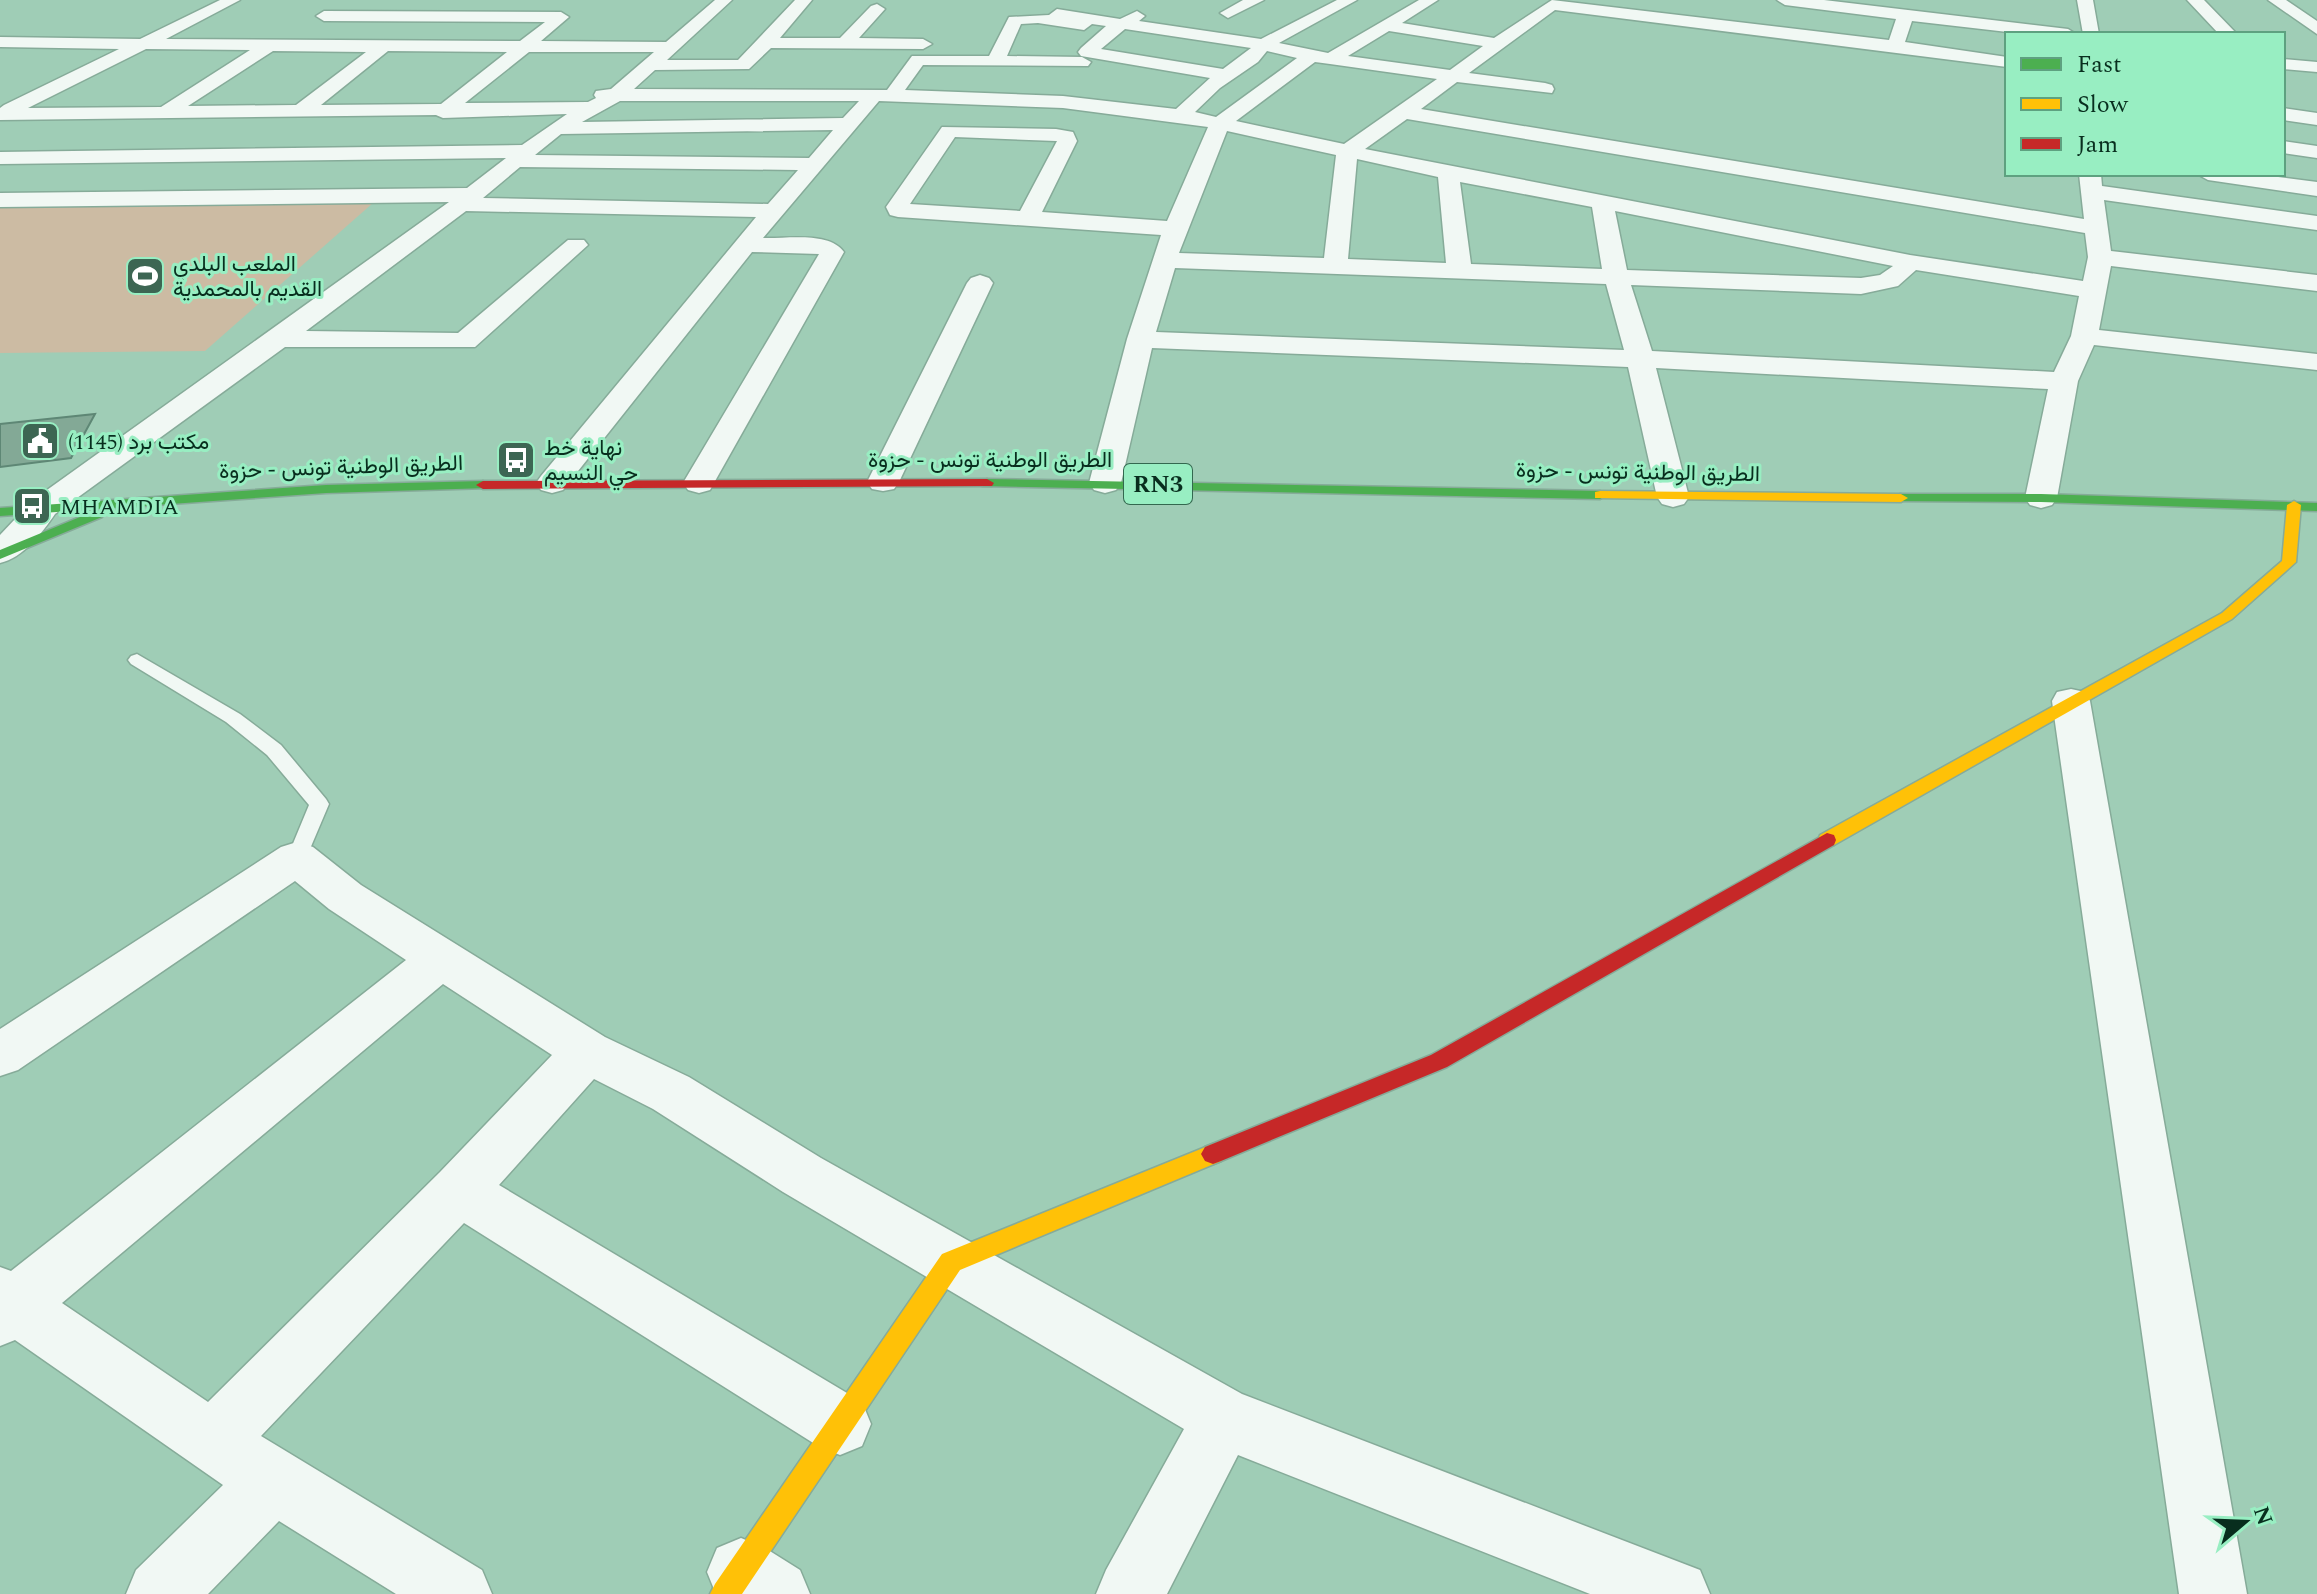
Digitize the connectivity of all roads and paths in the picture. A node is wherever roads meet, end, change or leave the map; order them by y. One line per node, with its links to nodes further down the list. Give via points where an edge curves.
1 (232, 0): 23 (street)
2 (345, 0): 26 (street)
3 (708, 0): 44 (street)
4 (724, 0): 44 (street)
5 (804, 0): 35 (street)
6 (1256, 0): 27 (street, via 1222,12)
7 (1349, 0): 27 (street)
8 (1430, 0): 28 (street)
9 (1785, 0): 17 (street)
10 (1950, 0): 24 (street)
11 (2085, 0): 32 (street)
12 (2195, 0): 33 (street)
13 (2276, 0): 30 (street)
14 (2293, 0): 15 (street)
15 (2305, 1)
16 (1556, 2): 37 (street); 42 (street)
17 (1813, 2): 21 (street)
18 (1154, 6): 29 (street)
19 (877, 9): 36 (street)
20 (1057, 14): 29 (street)
21 (1906, 15): 24 (street); 42 (street)
22 (154, 16): 23 (street)
23 (201, 16): 38 (street)
24 (1946, 20): 31 (street)
25 (931, 22): 46 (street)
26 (308, 23): 39 (street); 41 (street, via 566,14)
27 (1303, 25): 43 (street)
28 (1388, 26): 37 (street); 45 (street)
29 (1118, 27): 43 (street); 47 (street, via 1015,20); 51 (street)
30 (2317, 29)
31 (2051, 32)
32 (2091, 32)
33 (2227, 32)
34 (0, 42): 38 (street)
35 (766, 43): 36 (street); 50 (street)
36 (845, 43): 46 (street)
37 (1496, 43): 56 (street)
38 (145, 44): 39 (street); 55 (street)
39 (272, 45): 40 (street); 65 (street)
40 (381, 46): 41 (street); 63 (street)
41 (526, 46): 44 (street); 64 (street)
42 (1895, 46): 48 (street)
43 (1260, 49): 45 (street); 58 (street)
44 (655, 53): 50 (street); 61 (street)
45 (1321, 57): 56 (street); 71 (street)
46 (912, 60): 47 (street); 60 (street)
47 (996, 60): 51 (street)
48 (2005, 62)
49 (2285, 64): 53 (street)
50 (743, 65): 52 (street)
51 (1084, 65): 58 (street); 62 (street)
52 (774, 66)
53 (2317, 67)
54 (45, 71): 55 (street)
55 (90, 71): 67 (street)
56 (1456, 75): 59 (street); 66 (street)
57 (1122, 77): 58 (street)
58 (1220, 80): 69 (street)
59 (1545, 89)
60 (883, 96): 61 (street); 62 (street); 72 (street)
61 (598, 101): 64 (street); 73 (street)
62 (1063, 102): 69 (street)
63 (301, 111): 64 (street); 65 (street)
64 (443, 112)
65 (164, 113): 67 (street)
66 (1407, 113): 75 (street); 90 (street)
67 (0, 114)
68 (2285, 114): 70 (street)
69 (1181, 115): 71 (street)
70 (2317, 119)
71 (1220, 123): 75 (street); 91 (street)
72 (849, 124): 73 (street); 79 (street)
73 (556, 128): 77 (street)
74 (2285, 147): 76 (street)
75 (1347, 151): 80 (street); 97 (street)
76 (2317, 152)
77 (520, 156): 78 (street); 79 (street); 85 (street)
78 (0, 158)
79 (815, 164): 87 (street)
80 (1448, 173): 86 (street); 98 (street)
81 (2223, 176): 83 (street)
82 (2091, 182): 89 (street); 90 (street)
83 (2317, 189)
84 (0, 200): 85 (street, via 354,194)
85 (466, 200): 87 (street); 104 (street)
86 (1602, 202): 96 (street); 99 (street)
87 (774, 211): 93 (street)
88 (1028, 218): 88 (street, via 906,213 897,207 949,131 1066,136); 91 (street)
89 (2317, 223)
90 (2098, 228): 94 (street)
91 (1175, 229): 95 (street)
92 (576, 245): 104 (street, via 465,341)
93 (745, 245): 110 (street); 111 (street, via 823,247 832,252)
94 (2100, 257): 101 (street); 102 (street)
95 (1168, 260): 97 (street); 105 (street)
96 (1910, 262): 99 (street, via 1900,276 1870,286); 102 (street)
97 (1335, 267): 98 (street)
98 (1459, 270): 99 (street)
99 (1616, 277): 106 (street)
100 (980, 283): 109 (street)
101 (2317, 283)
102 (2092, 290): 103 (street)
103 (2084, 336): 107 (street); 108 (street)
104 (279, 339): 117 (street)
105 (1140, 339): 106 (street); 112 (street)
106 (1639, 359): 108 (street); 113 (street)
107 (2317, 362)
108 (2064, 381): 114 (street)
109 (883, 482): 111 (main road, الطريق الوطنية تونس - حزوة / RN3); 112 (main road, الطريق الوطنية تونس - حزوة / RN3)
110 (552, 483): 111 (main road, الطريق الوطنية تونس - حزوة / RN3); 115 (main road, الطريق الوطنية تونس - حزوة / RN3)
111 (699, 483)
112 (1105, 483): 113 (main road, الطريق الوطنية تونس - حزوة / RN3)
113 (1673, 497): 114 (main road, الطريق الوطنية تونس - حزوة / RN3)
114 (2041, 498): 116 (main road, الطريق الوطنية تونس - حزوة / RN3)
115 (147, 500): 117 (main road, الطريق الوطنية تونس - حزوة / RN3); 120 (main road)
116 (2294, 505): 118 (main road, الطريق الوطنية تونس - حزوة / RN3); 122 (main road, via 2289,562 2227,616)
117 (44, 507): 119 (main road, الطريق الوطنية تونس - حزوة / RN3); 120 (street)
118 (2317, 507)
119 (0, 512)
120 (0, 554)
121 (137, 660): 123 (lane, via 233,718 274,750 319,804)
122 (2071, 701): 128 (main road, via 1439,1061); 139 (street)
123 (297, 858): 124 (street, via 345,897); 126 (street)
124 (442, 958): 125 (street); 129 (street)
125 (587, 1052): 127 (street); 128 (street, via 671,1093)
126 (0, 1055)
127 (459, 1190): 131 (street); 132 (street)
128 (951, 1262): 130 (street); 131 (main road)
129 (4, 1306): 132 (street)
130 (1224, 1418): 137 (street); 138 (street)
131 (840, 1424): 134 (main road)
132 (212, 1442): 133 (street)
133 (274, 1480): 135 (street); 136 (street)
134 (748, 1587)
135 (160, 1594)
136 (458, 1594)
137 (1130, 1594)
138 (1676, 1594)
139 (2213, 1594)

